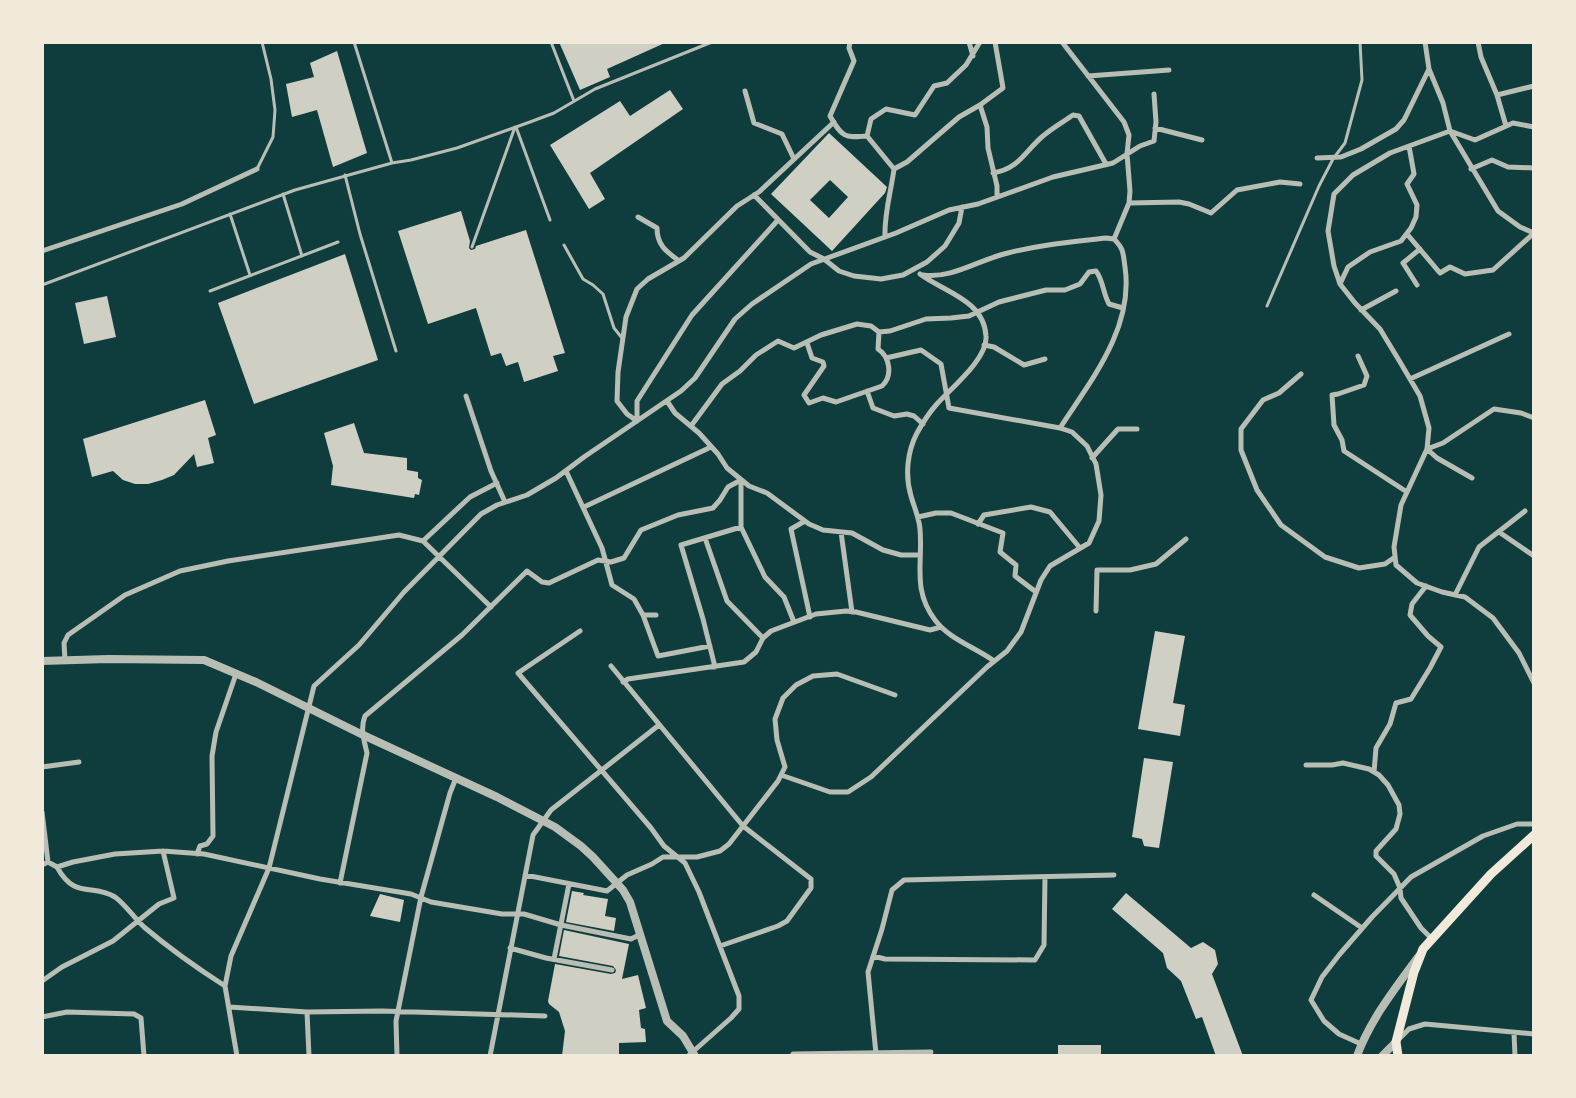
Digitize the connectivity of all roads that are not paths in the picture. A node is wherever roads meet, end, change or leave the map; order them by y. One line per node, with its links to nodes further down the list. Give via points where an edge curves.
1 (262, 42): 38 (lane, via 276,110 273,137)
2 (354, 42): 36 (lane)
3 (550, 42): 21 (lane)
4 (712, 42): 21 (lane, via 595,89)
5 (850, 42): 23 (street, via 854,60 830,116)
6 (969, 42): 13 (street)
7 (978, 42): 13 (street)
8 (995, 42): 22 (street, via 1003,88)
9 (1062, 42): 16 (street)
10 (1360, 42): 34 (lane, via 1362,80 1345,143)
11 (1425, 42): 14 (street)
12 (1478, 42): 20 (street)
13 (973, 56): 29 (street, via 947,83 934,86 915,115 886,109 871,119)
14 (1429, 69): 28 (street, via 1443,102); 34 (street, via 1404,120 1396,129 1361,149)
15 (1170, 70): 16 (street)
16 (1088, 76): 32 (street, via 1124,122 1128,135)
17 (1534, 86): 20 (street)
18 (745, 91): 35 (street, via 754,123 782,134)
19 (1154, 94): 27 (street)
20 (1498, 95): 24 (street)
21 (574, 101): 25 (lane, via 554,113)
22 (980, 105): 40 (street, via 958,117 907,162); 42 (street, via 988,127)
23 (834, 122): 29 (street, via 840,132 850,138); 35 (street)
24 (1506, 126): 26 (street, via 1513,123); 28 (street, via 1475,140)
25 (515, 127): 36 (lane, via 457,148); 52 (lane); 60 (lane)
26 (1534, 127)
27 (1156, 128): 30 (street); 32 (street, via 1154,141)
28 (1450, 131): 31 (street); 41 (street)
29 (867, 136): 40 (street)
30 (1202, 140)
31 (1410, 146): 55 (street, via 1414,174 1407,184 1417,204 1416,217); 69 (street, via 1390,153 1353,175 1334,194 1328,231)
32 (1127, 154): 37 (street); 48 (street)
33 (1317, 158): 34 (street)
34 (1333, 158): 74 (lane)
35 (794, 159): 46 (street)
36 (392, 163): 43 (lane)
37 (1106, 164): 42 (street, via 1079,116 1073,115 1042,136 1023,158 1003,172); 47 (street, via 1053,177)
38 (257, 168): 62 (street, via 182,204)
39 (1534, 168): 41 (street, via 1508,167 1492,160)
40 (894, 169): 56 (street, via 884,222)
41 (1471, 169): 54 (street, via 1498,211)
42 (993, 173): 47 (street)
43 (345, 175): 45 (lane); 83 (lane)
44 (1300, 184): 48 (street, via 1280,182 1237,190 1211,213 1179,202)
45 (283, 194): 50 (lane); 63 (lane)
46 (754, 196): 53 (street); 65 (street, via 738,206)
47 (997, 197): 49 (street)
48 (1129, 203): 57 (street)
49 (962, 207): 56 (street); 66 (street, via 959,223 945,246)
50 (230, 214): 68 (lane); 70 (lane)
51 (638, 217): 65 (street, via 657,228 661,246)
52 (550, 220)
53 (778, 220): 64 (street, via 810,252); 94 (street, via 692,315 637,401)
54 (1534, 233): 61 (street, via 1493,270 1465,274 1450,267 1440,273)
55 (1407, 234): 61 (street); 69 (street, via 1401,241 1370,252 1348,267)
56 (885, 237): 64 (street)
57 (1114, 239): 67 (street, via 1044,245 933,276); 75 (street, via 1122,247 1127,280)
58 (338, 242): 63 (lane)
59 (564, 245): 80 (lane, via 584,279 602,294 614,328)
60 (472, 247)
61 (1420, 249): 71 (street, via 1403,263)
62 (42, 251)
63 (302, 256): 68 (lane)
64 (824, 259): 66 (street, via 839,271 854,276 881,279); 92 (street, via 811,264 735,319 694,378)
65 (679, 261): 80 (street, via 636,289)
66 (913, 270): 67 (street)
67 (920, 274): 77 (street, via 968,302)
68 (250, 275): 72 (lane)
69 (1340, 284): 76 (street)
70 (42, 285)
71 (1417, 285)
72 (210, 291)
73 (1396, 291): 76 (street)
74 (1267, 306)
75 (1123, 308): 77 (street, via 1109,304 1096,271 1089,272 1080,284 1064,290 999,302); 97 (street, via 1112,347)
76 (1361, 310): 88 (street, via 1380,330)
77 (976, 312): 78 (street, via 969,316 926,319); 82 (street, via 981,316 987,337)
78 (879, 332): 81 (street, via 871,326 857,324); 85 (street, via 878,349)
79 (1509, 334): 88 (street)
80 (623, 338): 94 (street, via 617,401)
81 (807, 343): 89 (street, via 812,358 823,362 824,366 804,395 809,403 823,398 836,402); 96 (street, via 794,348 778,341 756,355 722,384)
82 (984, 345): 86 (street, via 994,347 1024,365); 90 (street, via 969,371)
83 (396, 350)
84 (1358, 356): 106 (street, via 1367,376 1364,385 1332,395 1334,424 1344,451)
85 (886, 358): 89 (street, via 889,363 887,382); 90 (street, via 922,350 927,352 941,364)
86 (1045, 359)
87 (1301, 374): 123 (street, via 1279,393 1263,400 1241,429 1241,450 1257,490 1281,525 1325,557 1359,568 1385,564)
88 (1410, 379): 100 (street, via 1420,396 1429,428)
89 (867, 391): 95 (street, via 873,408 894,416 914,416)
90 (946, 395): 95 (street); 97 (street, via 948,408)
91 (466, 396): 105 (street)
92 (666, 401): 94 (street); 96 (street)
93 (1534, 418): 100 (street, via 1494,410)
94 (637, 421): 102 (street)
95 (923, 424): 110 (street, via 909,453 908,477)
96 (690, 426): 99 (street)
97 (1060, 428): 101 (street, via 1072,432 1087,446)
98 (1137, 429): 101 (street, via 1118,429)
99 (711, 447): 104 (street); 108 (street)
100 (1427, 449): 103 (street); 106 (street)
101 (1092, 458): 119 (street, via 1101,495 1099,521 1090,543)
102 (566, 471): 107 (street, via 527,495); 108 (street)
103 (1472, 478)
104 (741, 480): 111 (street, via 767,493); 113 (street); 124 (street, via 728,487 712,508 678,515 641,530 624,558)
105 (497, 483): 107 (street); 118 (street, via 470,496)
106 (1407, 492): 123 (street, via 1401,505)
107 (506, 502): 121 (street, via 481,514)
108 (584, 507): 124 (street)
109 (1525, 511): 115 (street)
110 (918, 517): 112 (street, via 951,513); 120 (street)
111 (805, 521): 114 (street, via 823,530); 133 (street, via 791,529)
112 (978, 524): 119 (street, via 984,515 1031,507 1050,512); 126 (street, via 1003,533 1000,552 1016,565 1015,576)
113 (741, 527): 116 (street); 134 (street, via 766,577 784,597)
114 (841, 532): 120 (street, via 852,533 883,550 901,555); 130 (street)
115 (1498, 532): 122 (street); 127 (street, via 1479,547)
116 (705, 538): 137 (street, via 727,601); 138 (street, via 681,545)
117 (1186, 539): 129 (street, via 1156,564 1130,570 1097,570)
118 (423, 540): 121 (street); 139 (street, via 399,535 180,571 126,595 68,634 64,643)
119 (1080, 548): 126 (street, via 1050,566)
120 (920, 555): 135 (street, via 921,594)
121 (439, 556): 128 (street); 148 (street, via 359,646 314,686)
122 (1534, 556)
123 (1395, 558): 125 (street, via 1396,565 1417,583)
124 (606, 561): 128 (street, via 598,560 549,583 527,571); 131 (street, via 612,585 634,599)
125 (1426, 586): 127 (street); 155 (street, via 1412,604 1410,615 1441,647 1411,699 1396,703 1390,724 1376,748)
126 (1036, 592): 141 (street, via 1021,632 1007,651)
127 (1455, 595): 146 (street, via 1465,597 1493,618 1519,653)
128 (491, 607): 150 (street, via 365,716)
129 (1096, 611)
130 (852, 612): 133 (street); 135 (street, via 930,630)
131 (643, 615): 132 (street); 138 (street, via 658,656)
132 (656, 615)
133 (810, 616): 134 (street)
134 (794, 622): 137 (street)
135 (940, 627): 141 (street)
136 (580, 631): 154 (street, via 518,673)
137 (763, 638): 143 (street, via 756,652 744,662)
138 (710, 646): 143 (street)
139 (65, 660): 140 (street); 144 (street, via 204,660)
140 (42, 661)
141 (994, 661): 156 (street, via 870,777 848,792 830,792)
142 (611, 666): 145 (street)
143 (715, 667): 145 (street)
144 (236, 674): 148 (street); 164 (street, via 216,732 212,756 213,836 207,844 200,846)
145 (623, 682): 149 (street)
146 (1534, 683)
147 (895, 695): 156 (street, via 837,674 813,676 796,685 783,698 775,719 785,768)
148 (308, 707): 150 (street); 168 (street)
149 (659, 725): 154 (street); 161 (street)
150 (363, 735): 157 (street); 172 (street, via 367,753)
151 (79, 762): 153 (street)
152 (1306, 765): 155 (street, via 1343,762)
153 (42, 768)
154 (601, 770): 159 (street); 165 (street, via 664,846)
155 (1374, 772): 175 (street, via 1388,785 1400,814 1396,829 1376,851 1376,856 1394,874)
156 (781, 775): 161 (street)
157 (456, 778): 159 (street); 177 (street)
158 (42, 812): 166 (street)
159 (542, 820): 169 (street, via 533,835); 174 (street, via 581,846)
160 (1534, 824): 175 (street, via 1517,824 1484,836 1411,877)
161 (743, 826): 165 (street, via 720,852); 184 (street, via 811,878 811,888 787,921)
162 (1534, 835): 183 (main road, via 1491,874)
163 (163, 851): 164 (street); 167 (street, via 115,854); 179 (street, via 174,898 159,904)
164 (197, 854): 168 (street)
165 (678, 856): 174 (street, via 663,857 627,875); 184 (street, via 700,892)
166 (45, 864): 167 (street)
167 (57, 867): 179 (street, via 73,886 115,897)
168 (269, 868): 172 (street); 191 (street, via 231,956)
169 (525, 875): 173 (street); 178 (street)
170 (1114, 875): 171 (street)
171 (1045, 876): 187 (street, via 904,880 892,890); 187 (street, via 1044,946 1035,960 885,959)
172 (340, 883): 177 (street)
173 (569, 884): 174 (street, via 607,891); 180 (street)
174 (618, 884): 182 (street, via 630,902)
175 (1400, 888): 181 (street); 183 (street, via 1401,898 1412,917)
176 (1314, 895): 181 (street)
177 (421, 897): 178 (street, via 432,902); 193 (street)
178 (517, 915): 180 (street, via 524,914); 185 (street)
179 (137, 920): 190 (street, via 113,941); 191 (street, via 190,963)
180 (561, 925): 182 (street, via 631,939); 188 (street)
181 (1362, 928): 201 (street, via 1322,977 1310,1000 1324,1021 1339,1034)
182 (641, 934): 203 (street, via 667,1021 683,1036)
183 (1432, 939): 186 (main road)
184 (720, 946): 203 (street, via 739,996 739,1009)
185 (510, 948): 188 (street); 195 (street)
186 (1423, 949): 200 (main road); 201 (street)
187 (872, 956): 204 (street, via 868,972)
188 (554, 959): 189 (street)
189 (612, 970)
190 (42, 981)
191 (225, 986): 192 (street)
192 (229, 1007): 194 (street); 206 (street)
193 (398, 1011): 194 (street); 195 (street); 208 (street)
194 (307, 1012): 207 (street)
195 (498, 1015): 196 (street); 209 (street)
196 (545, 1016)
197 (42, 1017): 205 (street, via 67,1012 134,1014 141,1018)
198 (1514, 1033): 199 (street); 200 (street, via 1425,1024 1409,1029); 214 (street)
199 (1534, 1034)
200 (1396, 1042): 212 (street); 213 (main road)
201 (1361, 1044): 211 (street)
202 (931, 1052): 204 (street)
203 (692, 1054)
204 (876, 1054): 210 (street)
205 (144, 1056)
206 (237, 1056)
207 (309, 1056)
208 (397, 1056)
209 (490, 1056)
210 (792, 1056)
211 (1357, 1056)
212 (1382, 1056)
213 (1398, 1056)
214 (1515, 1056)

